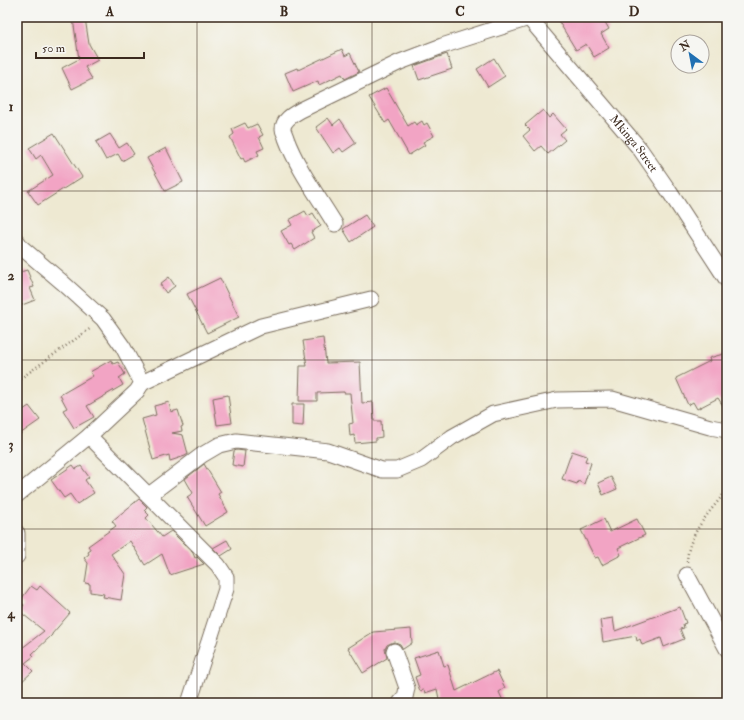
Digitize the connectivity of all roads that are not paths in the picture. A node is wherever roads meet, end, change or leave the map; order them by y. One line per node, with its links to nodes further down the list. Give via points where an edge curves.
1 (528, 17): 2 (street, via 400,62 301,110 286,121 283,129 288,144); 4 (street, Mkinga Street, via 640,149)
2 (335, 224)
3 (17, 241): 6 (street, via 103,319 123,347)
4 (727, 280)
5 (371, 299): 6 (street, via 261,326)
6 (142, 384): 8 (street)
7 (727, 430): 10 (street, via 612,399 557,400 493,414 452,437 421,460 397,470 382,470 328,451 236,441 219,445 202,455)
8 (90, 436): 9 (street); 10 (street)
9 (17, 494)
10 (149, 495): 16 (street, via 218,565 226,577 226,588)
11 (17, 533): 12 (street)
12 (17, 556)
13 (687, 575): 14 (street)
14 (727, 649)
15 (394, 651): 17 (street, via 407,688)
16 (189, 703)
17 (400, 703)

